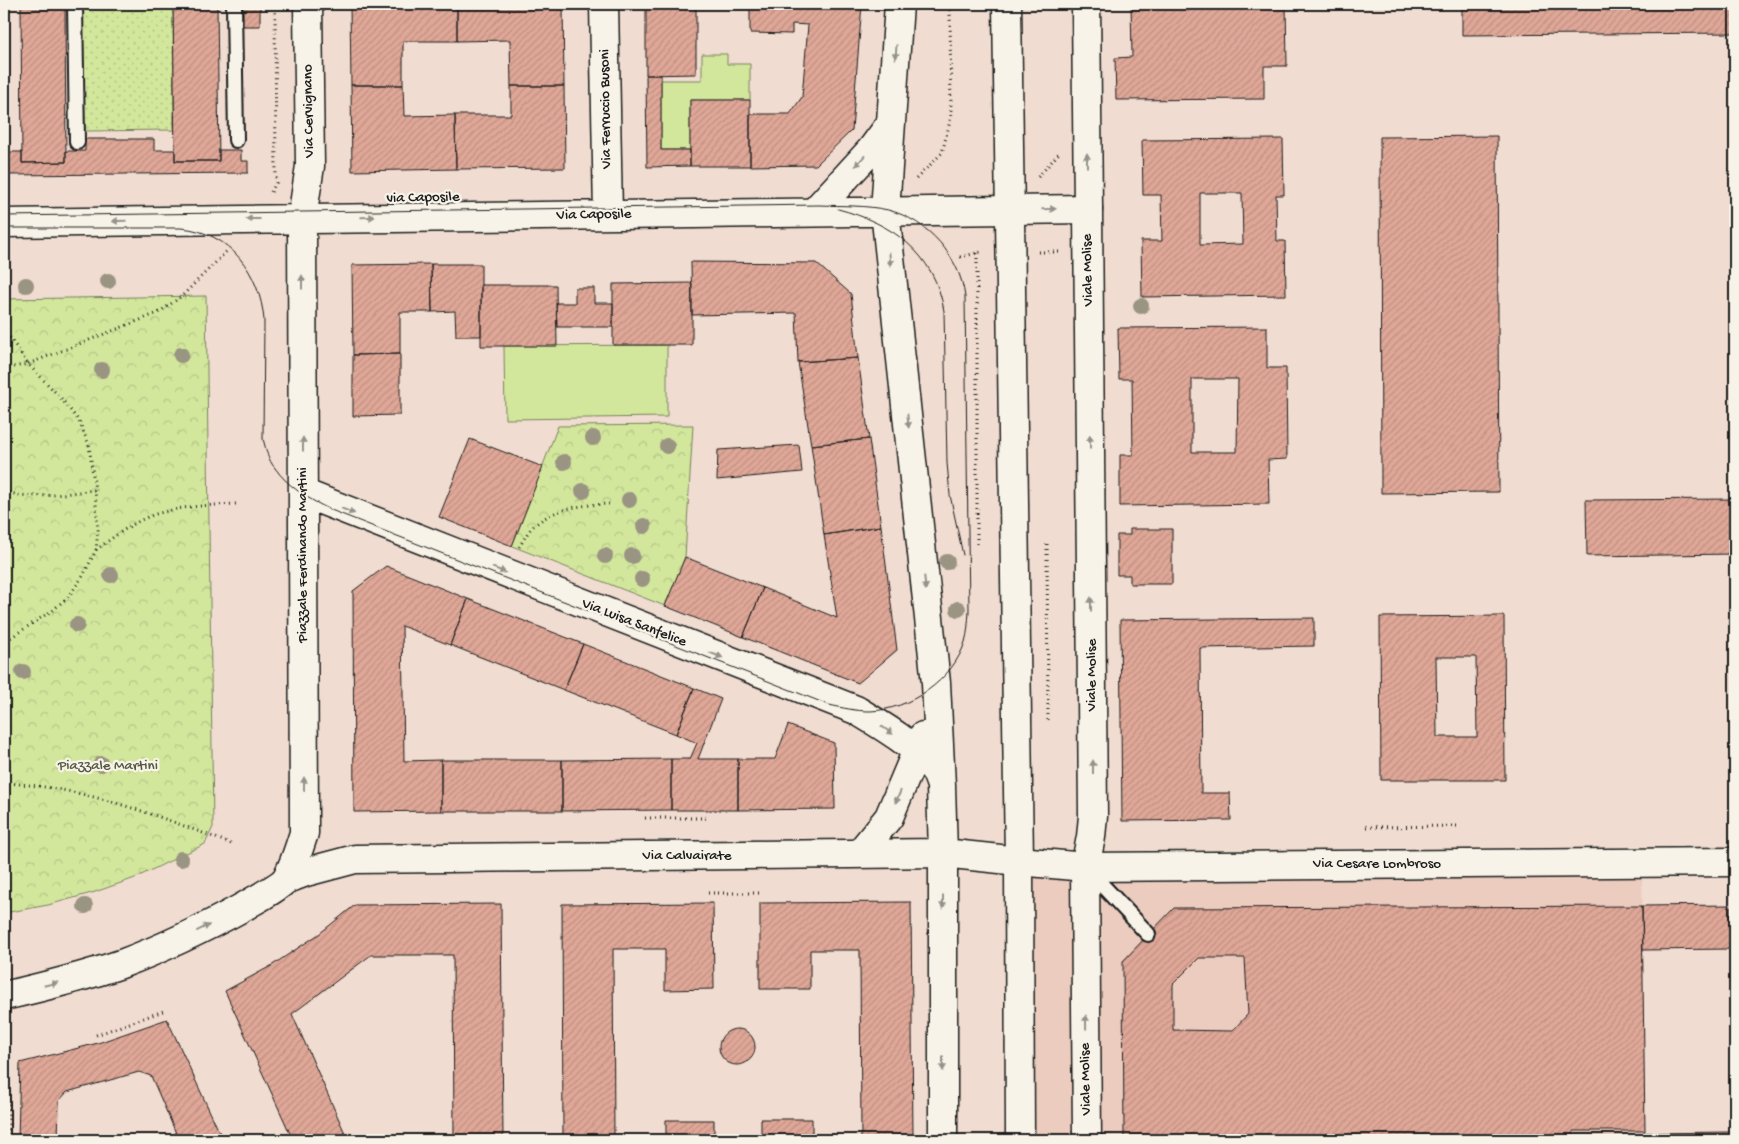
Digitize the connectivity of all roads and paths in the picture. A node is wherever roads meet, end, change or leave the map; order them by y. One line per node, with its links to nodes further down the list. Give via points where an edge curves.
1 (75, 4): 12 (lane)
2 (234, 4): 11 (lane)
3 (275, 4): 14 (path)
4 (308, 4): 20 (street, Via Cervignano, via 310,166)
5 (604, 4): 19 (street, Via Ferruccio Busoni)
6 (899, 4): 10 (street, one-way to 10)
7 (950, 4): 17 (path, via 951,116 942,153)
8 (1007, 4): 16 (street)
9 (1086, 4): 15 (street, Viale Molise, one-way to 9)
10 (891, 123): 17 (street); 18 (street, one-way to 18)
11 (236, 140)
12 (76, 142)
13 (1065, 146): 16 (path)
14 (276, 183)
15 (1088, 209): 16 (street, one-way to 15); 57 (street, Viale Molise, one-way to 15, via 1093,816)
16 (1010, 210): 17 (street); 55 (street)
17 (885, 211): 18 (street, Via Caposile); 41 (street, one-way to 41)
18 (814, 212): 19 (street, Via Caposile)
19 (608, 215): 20 (street, Via Caposile)
20 (302, 218): 21 (street, one-way to 21); 33 (street, Piazzale Ferdinando Martini, one-way to 20)
21 (4, 222)
22 (230, 247): 29 (path, via 182,296 158,313)
23 (981, 252): 26 (path)
24 (1038, 252): 25 (path)
25 (1066, 252)
26 (977, 253): 27 (path); 37 (path)
27 (960, 257)
28 (4, 329): 29 (path)
29 (28, 364): 30 (path); 32 (path, via 79,421 89,445)
30 (4, 369)
31 (4, 490): 32 (path, via 12,494 37,495)
32 (95, 490): 38 (path)
33 (303, 493): 43 (street, Via Luisa Sanfelice, one-way to 43, via 856,710); 50 (street, Piazzale Ferdinando Martini, one-way to 33)
34 (237, 504): 38 (path, via 155,514 124,529)
35 (608, 504): 39 (path, via 555,512 534,525)
36 (1047, 544): 42 (path)
37 (977, 545)
38 (96, 550): 40 (path, via 69,596)
39 (516, 554)
40 (4, 642)
41 (936, 683): 43 (street, via 932,715); 45 (street)
42 (1048, 729)
43 (916, 752): 45 (street, Via Luisa Sanfelice, via 934,768); 53 (street, one-way to 53, via 889,817)
44 (4, 783): 51 (path, via 112,801)
45 (942, 786): 52 (street)
46 (645, 818): 47 (path)
47 (708, 818)
48 (1460, 826): 49 (path)
49 (1366, 827)
50 (304, 833): 54 (street, Via Calvairate, via 332,851); 58 (street, Piazzale Ferdinando Martini)
51 (234, 844)
52 (943, 853): 53 (street, Via Calvairate); 55 (street, Via Calvairate); 67 (street, one-way to 67)
53 (859, 854): 54 (street, Via Calvairate)
54 (355, 859): 58 (street, Via Calvairate)
55 (1019, 861): 57 (street, Via Cesare Lombroso); 68 (street)
56 (1735, 862): 57 (street, Via Cesare Lombroso)
57 (1085, 867): 61 (lane); 69 (street, Viale Molise, one-way to 57)
58 (285, 880): 62 (street, one-way to 58, via 72,979 160,948 207,927)
59 (708, 893): 60 (path)
60 (760, 893)
61 (1148, 934)
62 (4, 996)
63 (166, 1010): 65 (path)
64 (4, 1029): 66 (path, via 8,1055)
65 (96, 1035)
66 (9, 1140)
67 (943, 1140)
68 (1020, 1140)
69 (1087, 1140)

